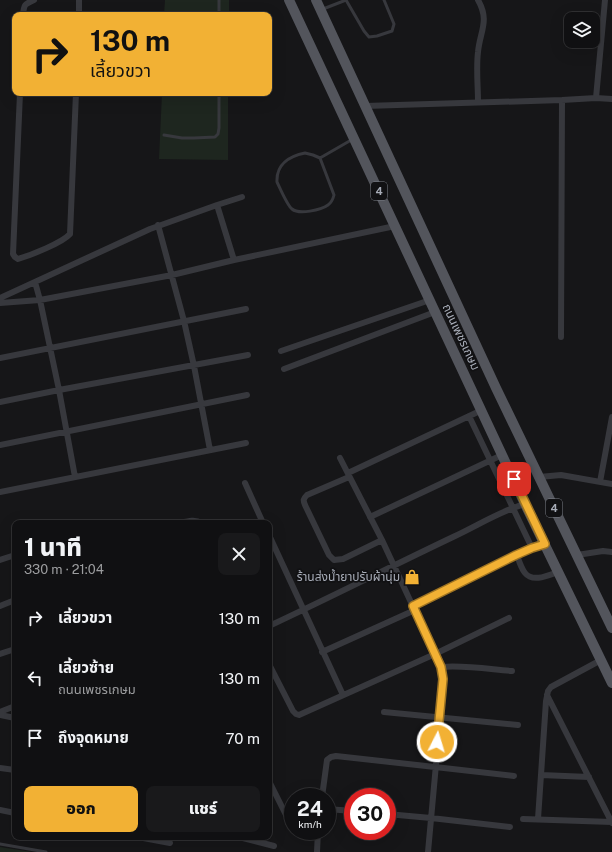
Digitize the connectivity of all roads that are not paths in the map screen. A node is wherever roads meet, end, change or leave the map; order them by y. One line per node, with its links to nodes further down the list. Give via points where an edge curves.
1 (34, 0): 11 (street, via 26,4)
2 (79, 0): 12 (street)
3 (219, 0): 13 (lane)
4 (289, 0): 23 (main road, ถนนเพชรเกษม / 4)
5 (316, 0): 10 (main road, ถนนเพชรเกษม / 4)
6 (346, 0): 7 (lane, via 369,36 377,36 392,30 394,24); 10 (lane)
7 (384, 0)
8 (478, 0): 20 (street, via 484,17 478,51)
9 (605, 0): 17 (street)
10 (321, 10): 21 (main road, ถนนเพชรเกษม / 4)
11 (24, 12)
12 (79, 12)
13 (219, 12)
14 (20, 96): 15 (street, via 13,254 18,259 31,255 70,234)
15 (76, 96)
16 (219, 96): 22 (lane, via 218,134 194,138)
17 (596, 98): 18 (street); 19 (street)
18 (612, 99)
19 (562, 100): 20 (street); 39 (street)
20 (478, 102): 21 (street)
21 (365, 106): 62 (main road, ถนนเพชรเกษม / 4)
22 (164, 135)
23 (354, 139): 24 (lane); 28 (main road, ถนนเพชรเกษม / 4)
24 (320, 158): 24 (lane, via 306,153 282,163 277,182 290,208 295,211 312,211 328,205 332,200 334,195)
25 (242, 197): 26 (street)
26 (217, 205): 27 (street); 29 (street)
27 (158, 226): 30 (street); 31 (street)
28 (395, 226): 29 (street); 34 (main road, ถนนเพชรเกษม / 4)
29 (234, 260): 30 (street)
30 (172, 275): 33 (street); 38 (street)
31 (35, 282): 32 (street); 33 (street)
32 (0, 298)
33 (40, 300): 35 (street); 40 (street)
34 (430, 300): 37 (main road, ถนนเพชรเกษม / 4); 41 (street)
35 (0, 303)
36 (246, 309): 38 (street)
37 (435, 312): 45 (street); 50 (main road, ถนนเพชรเกษม / 4)
38 (184, 321): 40 (street); 44 (street)
39 (562, 337)
40 (50, 348): 43 (street); 46 (street)
41 (281, 351)
42 (248, 355): 44 (street)
43 (0, 358)
44 (194, 366): 46 (street); 49 (street)
45 (284, 369)
46 (59, 390): 48 (street); 53 (street)
47 (247, 395): 49 (street)
48 (0, 402)
49 (201, 405): 53 (street); 56 (street)
50 (482, 410): 51 (street); 57 (main road, ถนนเพชรเกษม / 4)
51 (469, 416): 59 (street); 60 (street)
52 (612, 417): 63 (street)
53 (66, 432): 55 (street); 61 (street)
54 (246, 444): 56 (street)
55 (0, 445)
56 (210, 450): 61 (street)
57 (502, 455): 59 (street); 67 (main road, ถนนเพชรเกษม / 4)
58 (340, 458): 60 (street)
59 (491, 461): 68 (street); 69 (street)
60 (349, 475): 69 (street); 71 (street, via 307,495 303,501 329,555 334,560 343,559)
61 (75, 477): 66 (street)
62 (539, 477): 63 (street, via 561,475); 76 (main road, ถนนเพชรเกษม / 4)
63 (600, 482): 65 (street)
64 (245, 483): 70 (street)
65 (612, 484)
66 (0, 492)
67 (525, 504): 68 (street); 73 (main road, ถนนเพชรเกษม / 4)
68 (512, 507): 74 (street); 80 (street)
69 (370, 517): 71 (street)
70 (262, 520)
71 (382, 540): 80 (street)
72 (272, 541): 85 (street)
73 (545, 544): 74 (street); 81 (main road, ถนนเพชรเกษม / 4)
74 (532, 548): 77 (street)
75 (612, 552): 76 (street)
76 (576, 554): 88 (main road, ถนนเพชรเกษม / 4)
77 (516, 555): 81 (street, via 529,576 535,578); 84 (street)
78 (12, 556): 79 (street)
79 (0, 560)
80 (393, 565): 84 (street); 85 (street)
81 (558, 572): 93 (main road, ถนนเพชรเกษม / 4)
82 (12, 601): 83 (street)
83 (0, 606)
84 (414, 608): 90 (street); 92 (street)
85 (304, 609): 87 (street); 90 (street)
86 (509, 618): 92 (street)
87 (272, 625)
88 (612, 628)
89 (12, 650): 91 (street)
90 (322, 652): 98 (street)
91 (0, 654)
92 (435, 654): 94 (street); 98 (street)
93 (601, 660): 97 (main road, ถนนเพชรเกษม / 4); 99 (street, via 551,687)
94 (441, 667): 96 (street, via 464,666); 104 (street, via 443,679)
95 (272, 670): 98 (street, via 296,714)
96 (512, 671)
97 (612, 683)
98 (343, 695)
99 (547, 695): 109 (street); 111 (street)
100 (12, 707): 102 (street)
101 (384, 712): 104 (street)
102 (0, 713): 103 (street)
103 (12, 717)
104 (440, 717): 105 (street); 106 (street)
105 (518, 725)
106 (435, 767): 110 (street); 113 (street, via 336,756 327,760); 118 (street)
107 (0, 768): 108 (street)
108 (12, 770)
109 (541, 775): 111 (street); 120 (street)
110 (514, 776)
111 (588, 777): 121 (street)
112 (272, 787): 115 (street)
113 (323, 788)
114 (0, 810): 116 (street)
115 (284, 810)
116 (12, 812)
117 (396, 815): 118 (street)
118 (431, 818): 122 (street); 131 (street)
119 (523, 819): 120 (street)
120 (538, 819): 121 (street)
121 (612, 823)
122 (510, 827)
123 (154, 840): 126 (street)
124 (251, 840): 128 (street)
125 (318, 840): 130 (street)
126 (170, 843)
127 (0, 844): 129 (lane)
128 (274, 846)
129 (46, 852)
130 (317, 852)
131 (428, 852)

